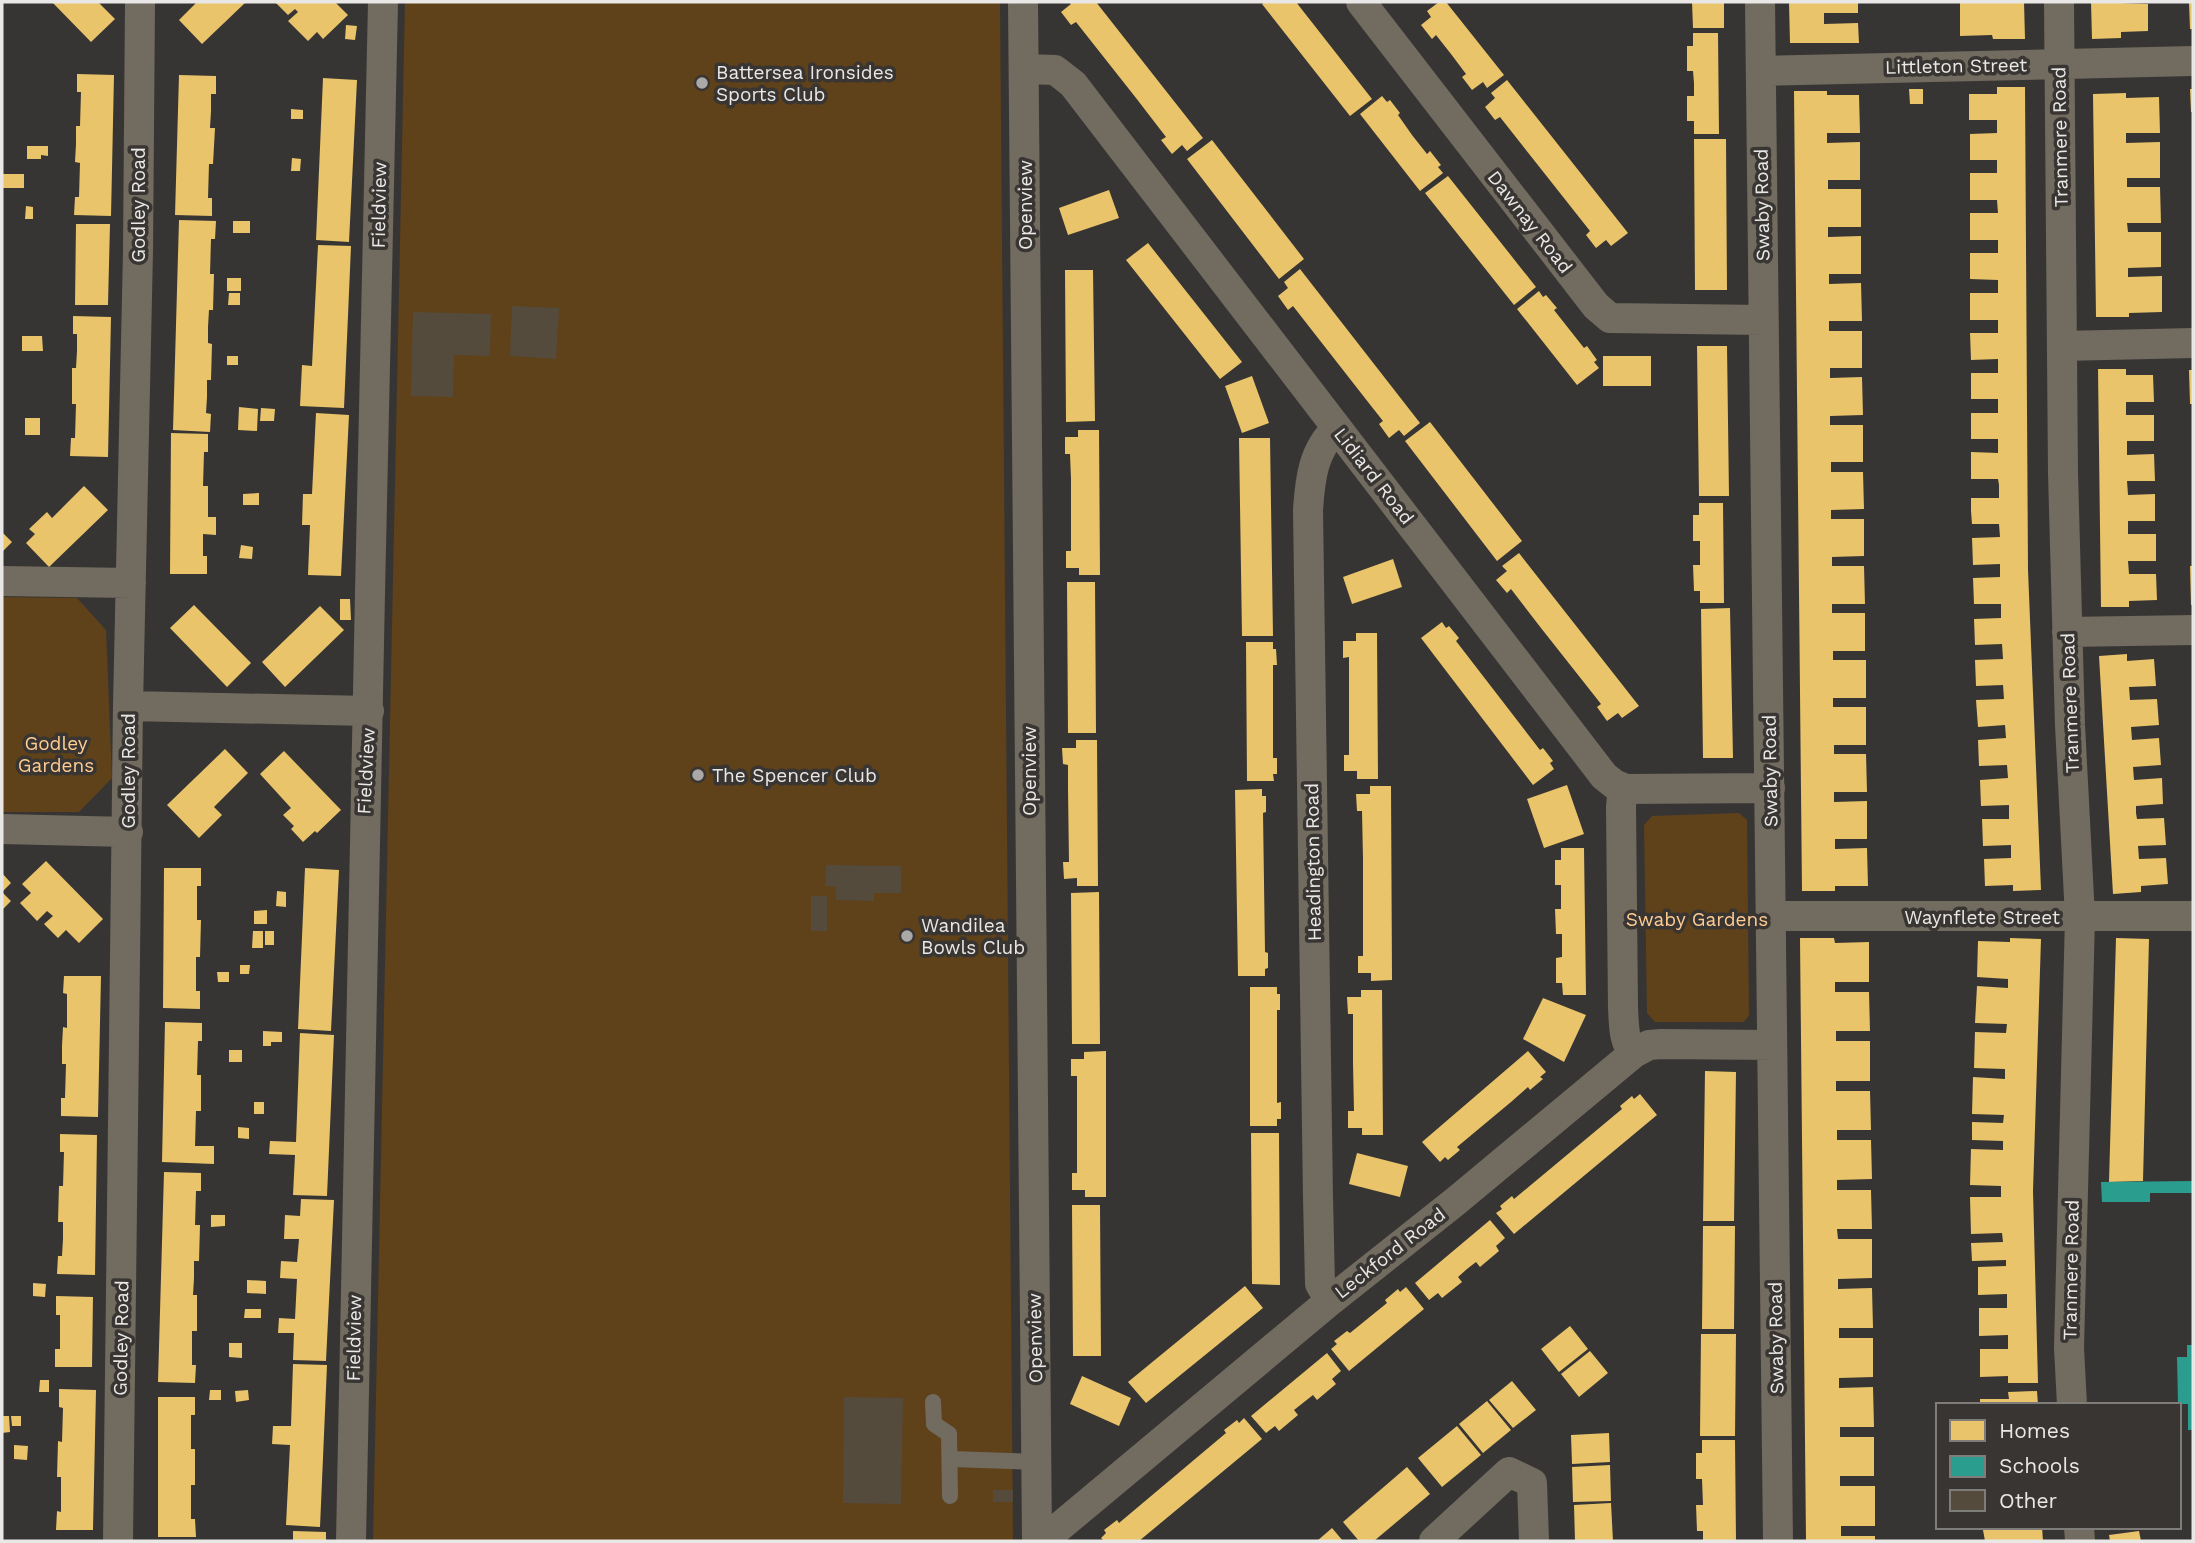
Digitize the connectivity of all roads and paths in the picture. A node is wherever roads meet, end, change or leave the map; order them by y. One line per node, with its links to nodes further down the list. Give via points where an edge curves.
1 (140, 2): 16 (street, Godley Road)
2 (383, 2): 20 (street, Fieldview)
3 (1023, 2): 9 (street, Openview)
4 (1760, 2): 10 (street, Swaby Road)
5 (2059, 2): 8 (street, Tranmere Road)
6 (1374, 6): 11 (street, Dawnay Road, via 1596,306 1610,318)
7 (2193, 61): 8 (street, Littleton Street)
8 (2059, 64): 10 (street, Littleton Street); 13 (street, Tranmere Road)
9 (1025, 69): 14 (street, Lidiard Road, via 1055,70 1073,84); 34 (street, Openview)
10 (1760, 71): 11 (street, Swaby Road)
11 (1763, 320): 21 (street, Swaby Road)
12 (2193, 343): 13 (street)
13 (2062, 346): 18 (street, Tranmere Road)
14 (1337, 428): 22 (street, Lidiard Road, via 1604,776); 30 (street, Headington Road, via 1326,439 1311,473 1308,510 1320,1283)
15 (2, 581): 16 (street)
16 (131, 583): 19 (street, Godley Road)
17 (2193, 630): 18 (street)
18 (2067, 632): 27 (street, Tranmere Road)
19 (128, 706): 20 (street); 24 (street, Godley Road)
20 (369, 711): 38 (street, Fieldview)
21 (1770, 788): 22 (street); 25 (street, Swaby Road)
22 (1626, 789): 29 (street, via 1621,807 1623,1008 1626,1038)
23 (2, 829): 24 (street)
24 (128, 832): 37 (street, Godley Road)
25 (1771, 916): 27 (street, Waynflete Street); 28 (street, Swaby Road)
26 (2193, 916): 27 (street, Waynflete Street)
27 (2080, 917): 32 (street, Tranmere Road, via 2069,1348)
28 (1772, 1045): 29 (street, Leckford Road, via 1661,1044); 41 (street, Swaby Road)
29 (1634, 1054): 30 (street, Leckford Road)
30 (1330, 1301): 36 (street, Leckford Road, via 1047,1537)
31 (933, 1402): 33 (lane, via 934,1424 948,1434)
32 (2072, 1403)
33 (951, 1459): 34 (lane); 35 (lane)
34 (1037, 1462): 36 (street, Openview)
35 (950, 1496)
36 (1037, 1539)
37 (118, 1541)
38 (351, 1541)
39 (1434, 1541): 40 (street, via 1509,1472 1532,1483)
40 (1534, 1541)
41 (1778, 1541)

